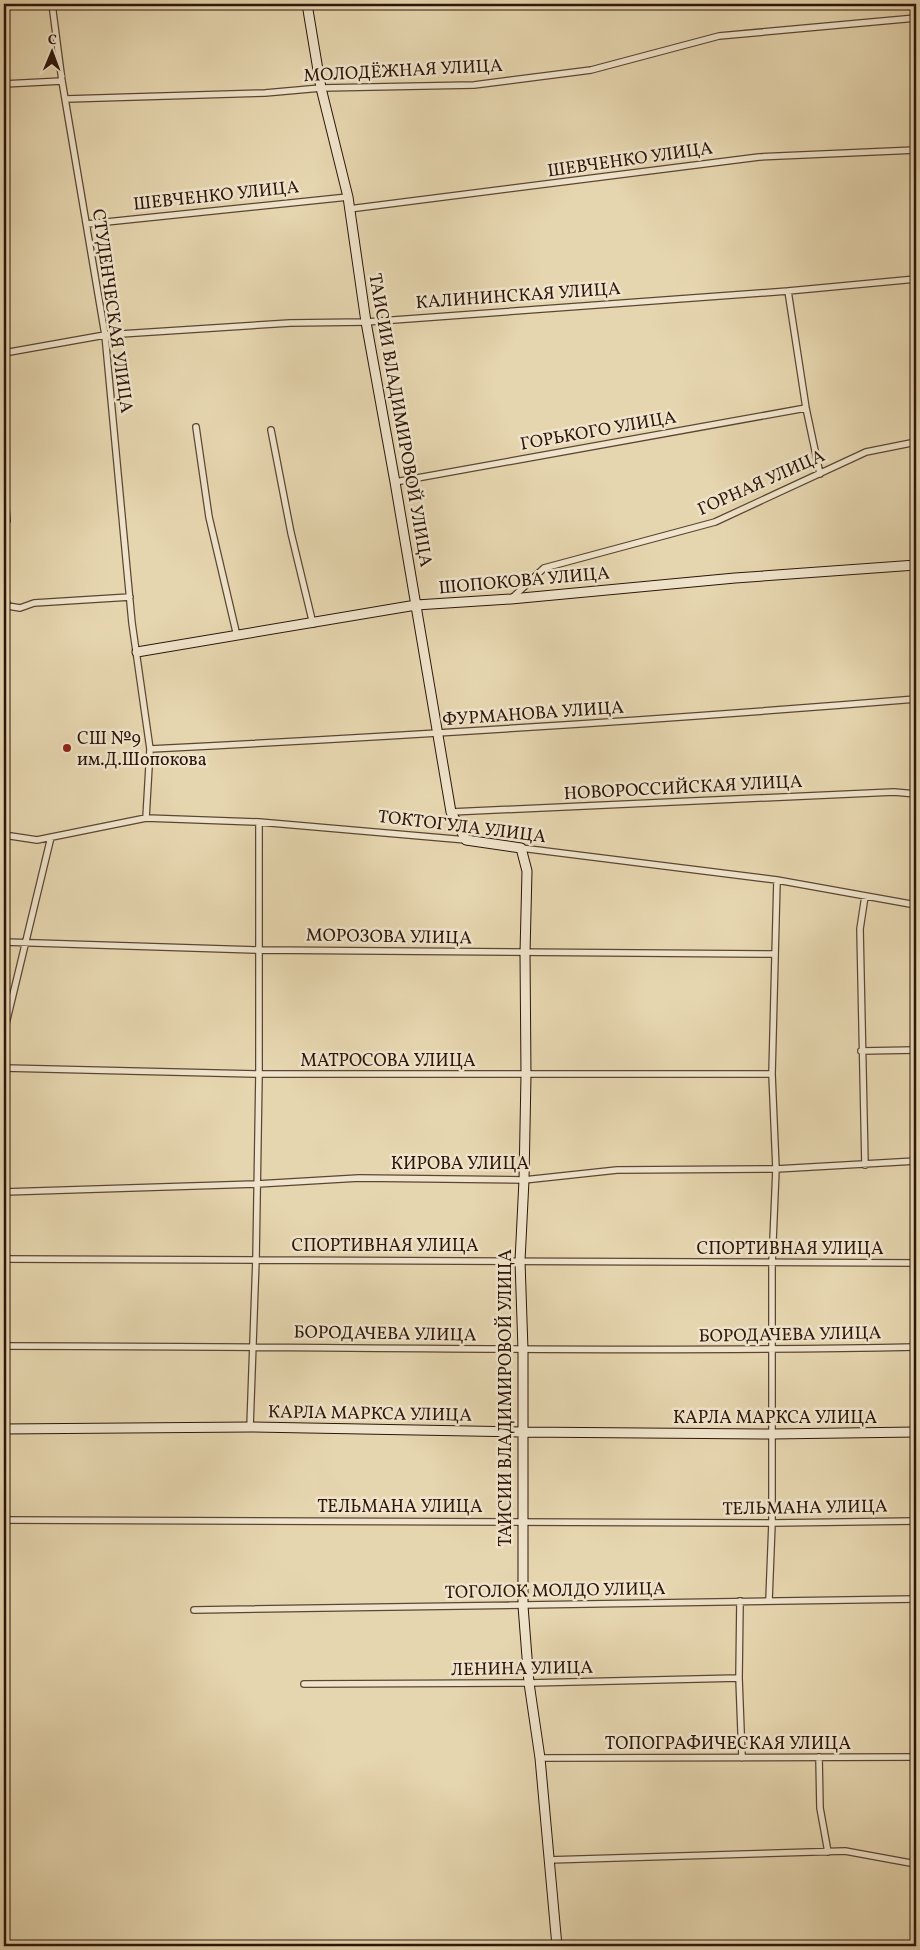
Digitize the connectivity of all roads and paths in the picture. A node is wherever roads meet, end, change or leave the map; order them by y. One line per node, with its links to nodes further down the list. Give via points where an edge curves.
1 (52, 4): 6 (street, СТУДЕНЧЕСКАЯ УЛИЦА)
2 (307, 4): 8 (street, ТАИСИИ ВЛАДИМИРОВОЙ УЛИЦА)
3 (915, 4): 4 (street)
4 (916, 11)
5 (916, 18): 8 (street, МОЛОДЁЖНАЯ УЛИЦА, via 719,36 592,70 474,85)
6 (62, 81): 7 (street); 9 (street, СТУДЕНЧЕСКАЯ УЛИЦА)
7 (4, 84)
8 (321, 88): 9 (street, МОЛОДЁЖНАЯ УЛИЦА); 11 (street, ТАИСИИ ВЛАДИМИРОВОЙ УЛИЦА)
9 (66, 98): 13 (street, СТУДЕНЧЕСКАЯ УЛИЦА)
10 (916, 150): 12 (street, ШЕВЧЕНКО УЛИЦА, via 759,157)
11 (348, 197): 12 (street, ТАИСИИ ВЛАДИМИРОВОЙ УЛИЦА); 13 (street, ШЕВЧЕНКО УЛИЦА)
12 (349, 209): 16 (street, ТАИСИИ ВЛАДИМИРОВОЙ УЛИЦА)
13 (87, 224): 17 (street, СТУДЕНЧЕСКАЯ УЛИЦА)
14 (916, 279): 15 (street, КАЛИНИНСКАЯ УЛИЦА)
15 (788, 290): 16 (street, КАЛИНИНСКАЯ УЛИЦА); 19 (street)
16 (366, 322): 17 (street, КАЛИНИНСКАЯ УЛИЦА); 24 (street, ТАИСИИ ВЛАДИМИРОВОЙ УЛИЦА)
17 (105, 335): 18 (street, КАЛИНИНСКАЯ УЛИЦА); 29 (street, СТУДЕНЧЕСКАЯ УЛИЦА)
18 (4, 353)
19 (806, 408): 23 (street); 24 (street, ГОРЬКОГО УЛИЦА)
20 (196, 428): 33 (street, via 210,517)
21 (271, 430): 32 (street)
22 (916, 442): 23 (street, ГОРНАЯ УЛИЦА, via 866,452)
23 (820, 474): 30 (street, ГОРНАЯ УЛИЦА, via 715,522 544,568)
24 (395, 482): 31 (street, ТАИСИИ ВЛАДИМИРОВОЙ УЛИЦА)
25 (4, 484): 26 (street, via 7,521)
26 (4, 526)
27 (916, 566): 30 (street, ШОПОКОВА УЛИЦА, via 735,578)
28 (4, 596): 29 (street, via 8,606 20,608 34,603)
29 (130, 598): 34 (street, СТУДЕНЧЕСКАЯ УЛИЦА)
30 (511, 599): 31 (street, ШОПОКОВА УЛИЦА)
31 (416, 605): 32 (street, ШОПОКОВА УЛИЦА); 36 (street, ТАИСИИ ВЛАДИМИРОВОЙ УЛИЦА)
32 (313, 624): 33 (street, ШОПОКОВА УЛИЦА)
33 (237, 636): 34 (street, ШОПОКОВА УЛИЦА)
34 (137, 652): 37 (street)
35 (916, 700): 36 (street, ФУРМАНОВА УЛИЦА)
36 (438, 734): 37 (street, ФУРМАНОВА УЛИЦА); 39 (street, ТАИСИИ ВЛАДИМИРОВОЙ УЛИЦА)
37 (150, 749): 40 (street)
38 (916, 794): 39 (street, НОВОРОССИЙСКАЯ УЛИЦА, via 894,792)
39 (451, 812): 44 (street, ТАИСИИ ВЛАДИМИРОВОЙ УЛИЦА)
40 (146, 818): 41 (street, ТОКТОГУЛА УЛИЦА); 43 (street, ТОКТОГУЛА УЛИЦА)
41 (259, 822): 44 (street, ТОКТОГУЛА УЛИЦА); 51 (street)
42 (4, 835): 43 (street, ТОКТОГУЛА УЛИЦА, via 37,840)
43 (51, 837): 49 (street)
44 (466, 840): 45 (street, ТОКТОГУЛА УЛИЦА)
45 (521, 848): 46 (street, ТОКТОГУЛА УЛИЦА); 52 (street, ТАИСИИ ВЛАДИМИРОВОЙ УЛИЦА, via 527,871)
46 (777, 880): 47 (street, ТОКТОГУЛА УЛИЦА); 53 (street)
47 (865, 896): 48 (street, ТОКТОГУЛА УЛИЦА); 57 (street, via 860,929)
48 (916, 905)
49 (25, 941): 50 (street, МОРОЗОВА УЛИЦА); 51 (street, МОРОЗОВА УЛИЦА); 54 (street)
50 (4, 942)
51 (258, 950): 52 (street, МОРОЗОВА УЛИЦА); 59 (street)
52 (524, 953): 53 (street, МОРОЗОВА УЛИЦА); 61 (street, ТАИСИИ ВЛАДИМИРОВОЙ УЛИЦА)
53 (774, 954): 60 (street)
54 (5, 1023): 55 (street)
55 (4, 1032)
56 (916, 1050): 57 (street)
57 (861, 1051): 63 (street)
58 (4, 1068): 59 (street, МАТРОСОВА УЛИЦА)
59 (259, 1074): 61 (street, МАТРОСОВА УЛИЦА); 66 (street)
60 (772, 1074): 61 (street, МАТРОСОВА УЛИЦА); 64 (street)
61 (526, 1075): 65 (street, ТАИСИИ ВЛАДИМИРОВОЙ УЛИЦА)
62 (916, 1161): 63 (street, КИРОВА УЛИЦА)
63 (865, 1165): 64 (street, КИРОВА УЛИЦА)
64 (776, 1169): 65 (street, КИРОВА УЛИЦА, via 616,1170); 72 (street)
65 (524, 1180): 66 (street, КИРОВА УЛИЦА, via 359,1178); 70 (street, ТАИСИИ ВЛАДИМИРОВОЙ УЛИЦА)
66 (257, 1184): 67 (street, КИРОВА УЛИЦА); 69 (street)
67 (4, 1192)
68 (4, 1259): 69 (street, СПОРТИВНАЯ УЛИЦА)
69 (256, 1260): 70 (street, СПОРТИВНАЯ УЛИЦА); 74 (street)
70 (520, 1261): 72 (street, СПОРТИВНАЯ УЛИЦА); 76 (street, ТАИСИИ ВЛАДИМИРОВОЙ УЛИЦА)
71 (916, 1263): 72 (street, СПОРТИВНАЯ УЛИЦА)
72 (772, 1264): 77 (street)
73 (4, 1346): 74 (street, БОРОДАЧЕВА УЛИЦА)
74 (253, 1346): 76 (street, БОРОДАЧЕВА УЛИЦА); 78 (street)
75 (916, 1347): 77 (street, БОРОДАЧЕВА УЛИЦА)
76 (522, 1350): 77 (street, БОРОДАЧЕВА УЛИЦА); 80 (street, ТАИСИИ ВЛАДИМИРОВОЙ УЛИЦА)
77 (773, 1350): 82 (street)
78 (250, 1427): 79 (street, КАРЛА МАРКСА УЛИЦА); 80 (street, КАРЛА МАРКСА УЛИЦА)
79 (4, 1429)
80 (522, 1432): 82 (street, КАРЛА МАРКСА УЛИЦА); 85 (street, ТАИСИИ ВЛАДИМИРОВОЙ УЛИЦА)
81 (916, 1432): 82 (street, КАРЛА МАРКСА УЛИЦА)
82 (772, 1434): 86 (street)
83 (4, 1520): 85 (street, ТЕЛЬМАНА УЛИЦА)
84 (916, 1521): 86 (street, ТЕЛЬМАНА УЛИЦА)
85 (521, 1522): 86 (street, ТЕЛЬМАНА УЛИЦА); 90 (street, ТАИСИИ ВЛАДИМИРОВОЙ УЛИЦА)
86 (772, 1523): 88 (street)
87 (916, 1599): 88 (street, ТОГОЛОК МОЛДО УЛИЦА)
88 (769, 1600): 89 (street, ТОГОЛОК МОЛДО УЛИЦА)
89 (740, 1601): 90 (street, ТОГОЛОК МОЛДО УЛИЦА); 92 (street)
90 (523, 1606): 91 (street, ТОГОЛОК МОЛДО УЛИЦА); 93 (street, ТАИСИИ ВЛАДИМИРОВОЙ УЛИЦА)
91 (194, 1610)
92 (739, 1678): 93 (street, ЛЕНИНА УЛИЦА); 97 (street)
93 (529, 1683): 94 (street, ЛЕНИНА УЛИЦА); 96 (street, ТАИСИИ ВЛАДИМИРОВОЙ УЛИЦА)
94 (304, 1684)
95 (916, 1757): 98 (street, ТОПОГРАФИЧЕСКАЯ УЛИЦА)
96 (540, 1758): 97 (street, ТОПОГРАФИЧЕСКАЯ УЛИЦА); 100 (street, ТАИСИИ ВЛАДИМИРОВОЙ УЛИЦА)
97 (742, 1758): 98 (street, ТОПОГРАФИЧЕСКАЯ УЛИЦА)
98 (819, 1758): 99 (street, via 820,1808)
99 (828, 1852): 100 (street); 101 (street)
100 (548, 1860): 102 (street, ТАИСИИ ВЛАДИМИРОВОЙ УЛИЦА)
101 (916, 1864)
102 (557, 1946)

